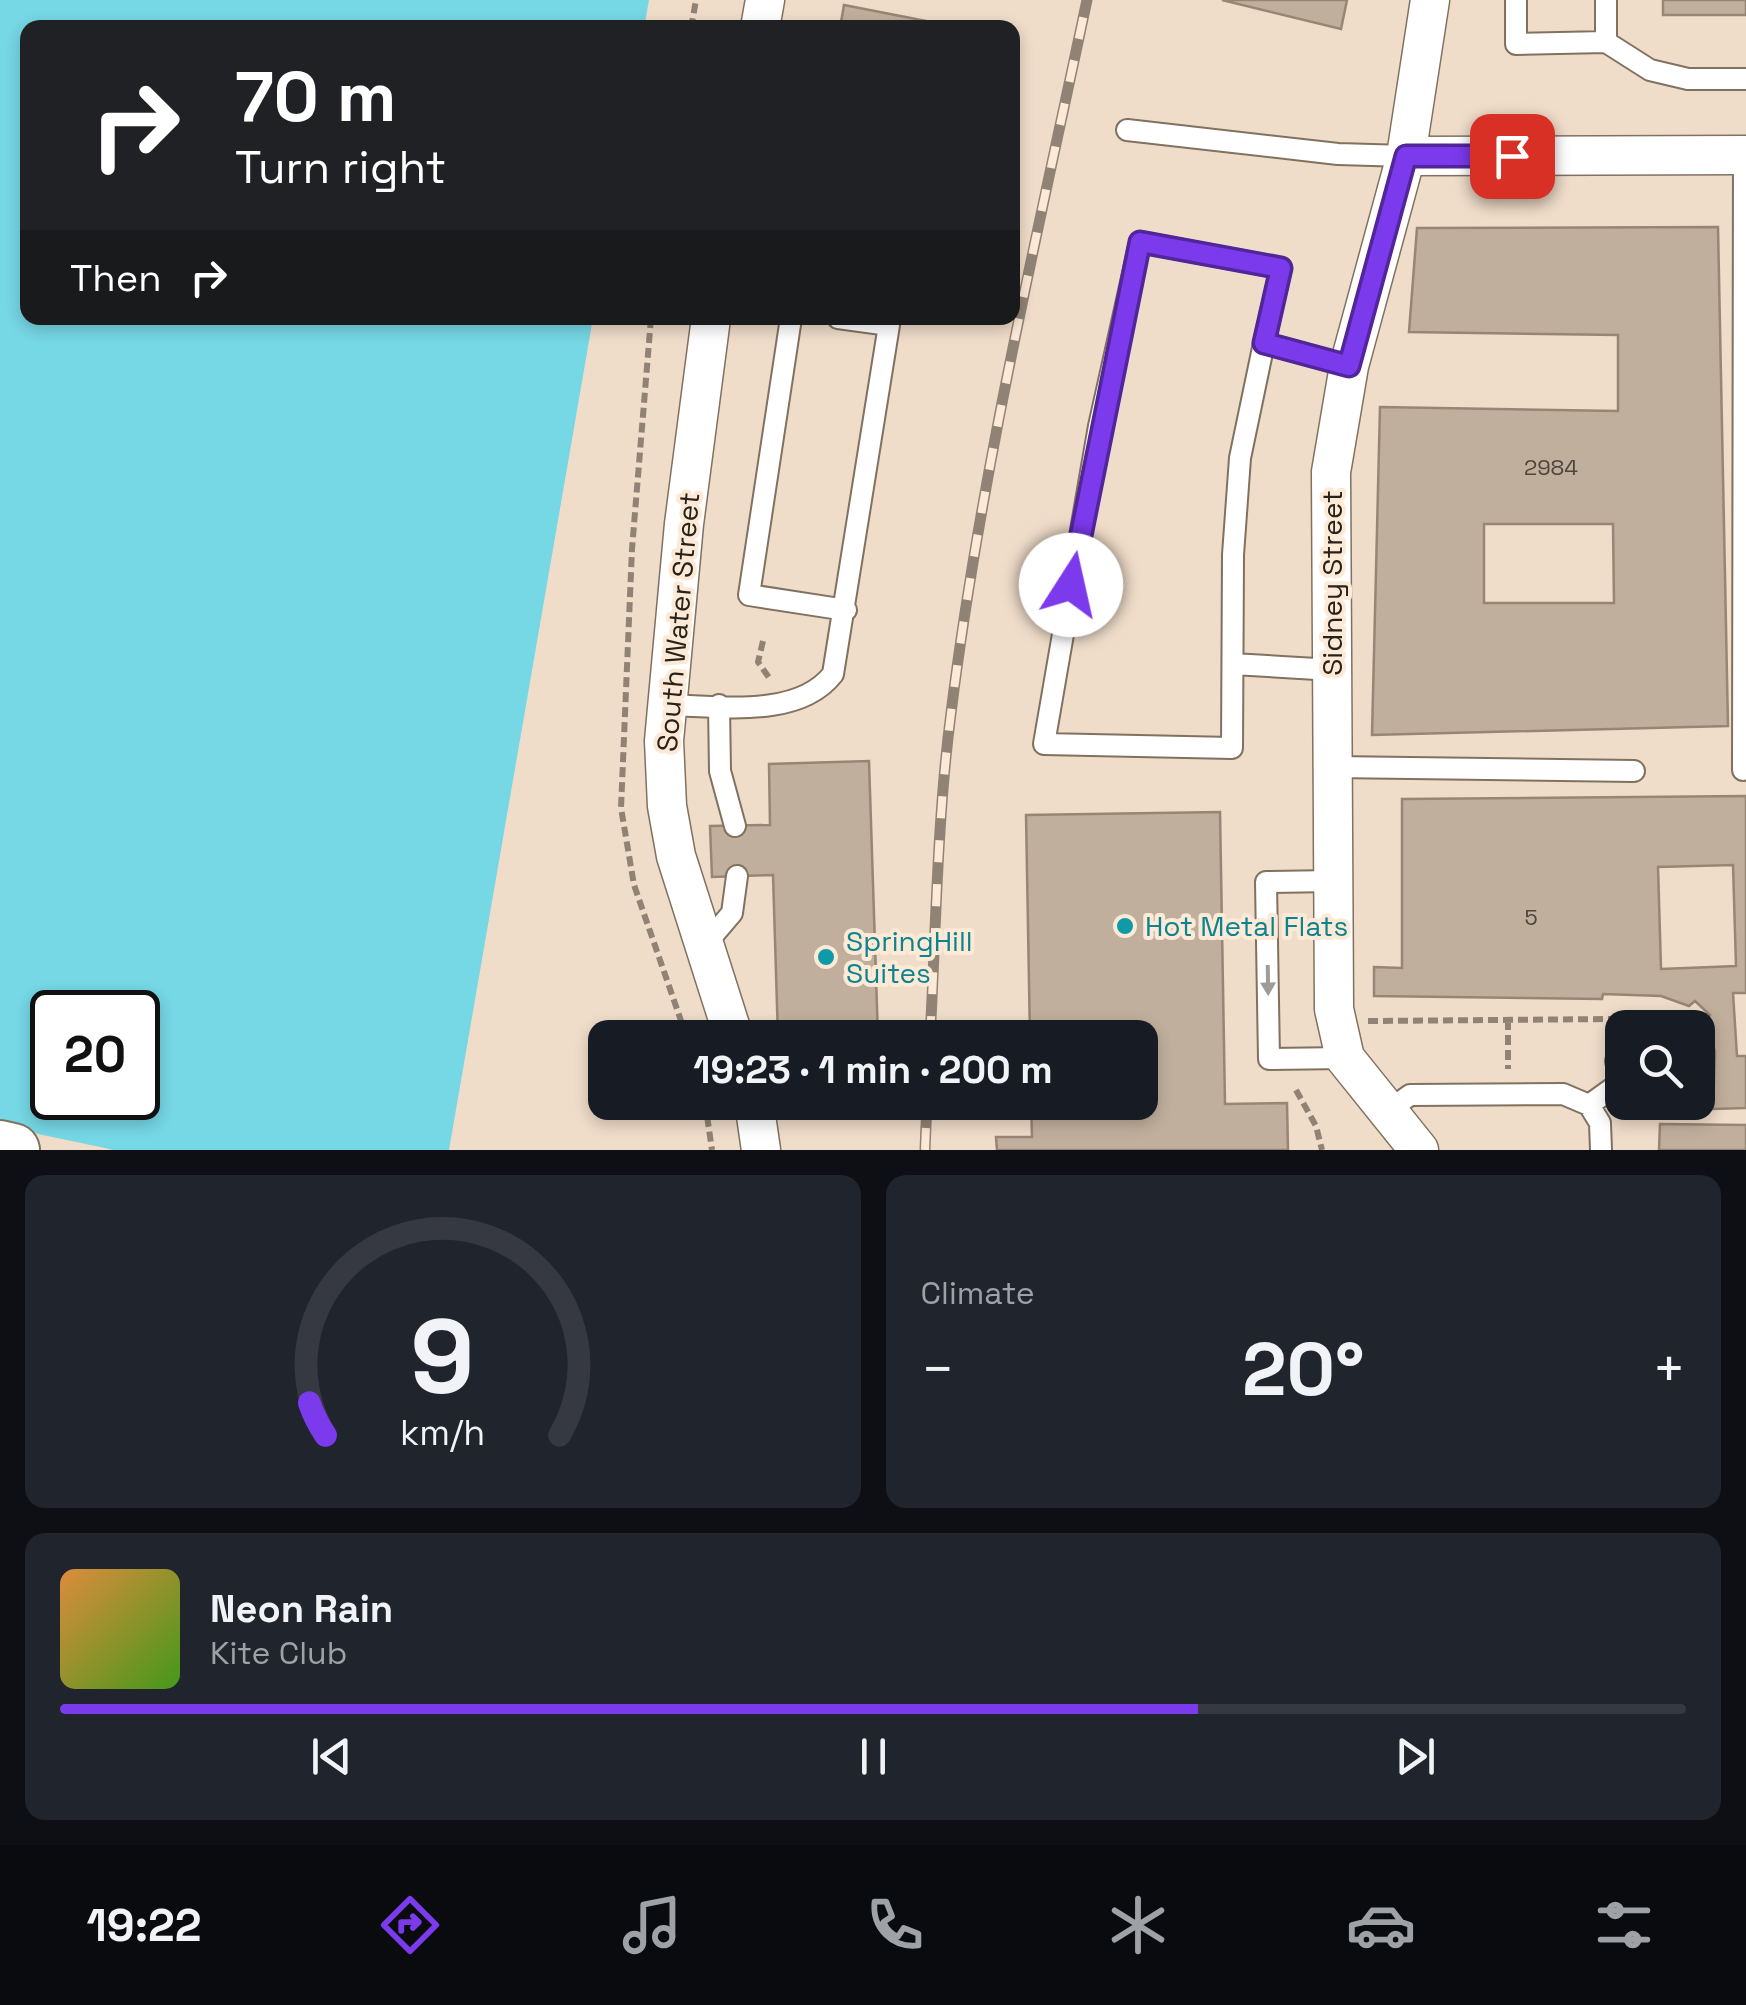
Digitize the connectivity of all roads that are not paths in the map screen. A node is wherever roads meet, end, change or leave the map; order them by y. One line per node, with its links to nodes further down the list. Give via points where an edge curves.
1 (1430, 0): 7 (street, Sidney Street)
2 (1516, 0): 4 (lane, via 1516,44)
3 (1606, 0): 4 (lane)
4 (1606, 42): 5 (lane, via 1650,70 1688,79)
5 (1746, 78)
6 (1126, 130): 7 (lane)
7 (1406, 156): 8 (street); 14 (street, Sidney Street)
8 (1745, 156): 9 (lane)
9 (1745, 278): 15 (lane)
10 (710, 325): 19 (street, South Water Street)
11 (790, 325): 16 (lane, via 749,595)
12 (884, 325): 16 (lane, via 890,326)
13 (1264, 343): 14 (lane); 17 (lane, via 1240,458); 17 (lane, via 1281,268 1140,242 1099,426 1044,744 1232,748)
14 (1349, 366): 18 (street, Sidney Street, via 1332,472)
15 (1745, 431): 22 (lane)
16 (846, 610): 20 (lane, via 833,674 821,690 800,701)
17 (1232, 664): 18 (lane)
18 (1332, 670): 21 (street, Sidney Street)
19 (666, 704): 20 (lane); 27 (street, South Water Street, via 667,806)
20 (719, 704): 24 (lane, via 720,771)
21 (1333, 767): 23 (lane); 26 (street, Sidney Street)
22 (1743, 770)
23 (1634, 771)
24 (735, 826)
25 (737, 876): 27 (lane, via 732,913)
26 (1334, 881): 29 (street, Sidney Street, via 1334,1010); 29 (lane, one-way to 29, via 1266,882 1269,1059)
27 (703, 946): 28 (street, South Water Street)
28 (728, 1020)
29 (1346, 1058): 32 (street, Sidney Street)
30 (1605, 1094): 31 (lane)
31 (1589, 1105): 32 (lane, via 1563,1094 1410,1095); 38 (lane, via 1600,1123)
32 (1388, 1111): 37 (street, Sidney Street)
33 (757, 1120): 36 (street)
34 (0, 1147): 35 (main road)
35 (13, 1150)
36 (761, 1150)
37 (1418, 1150)
38 (1601, 1150)

